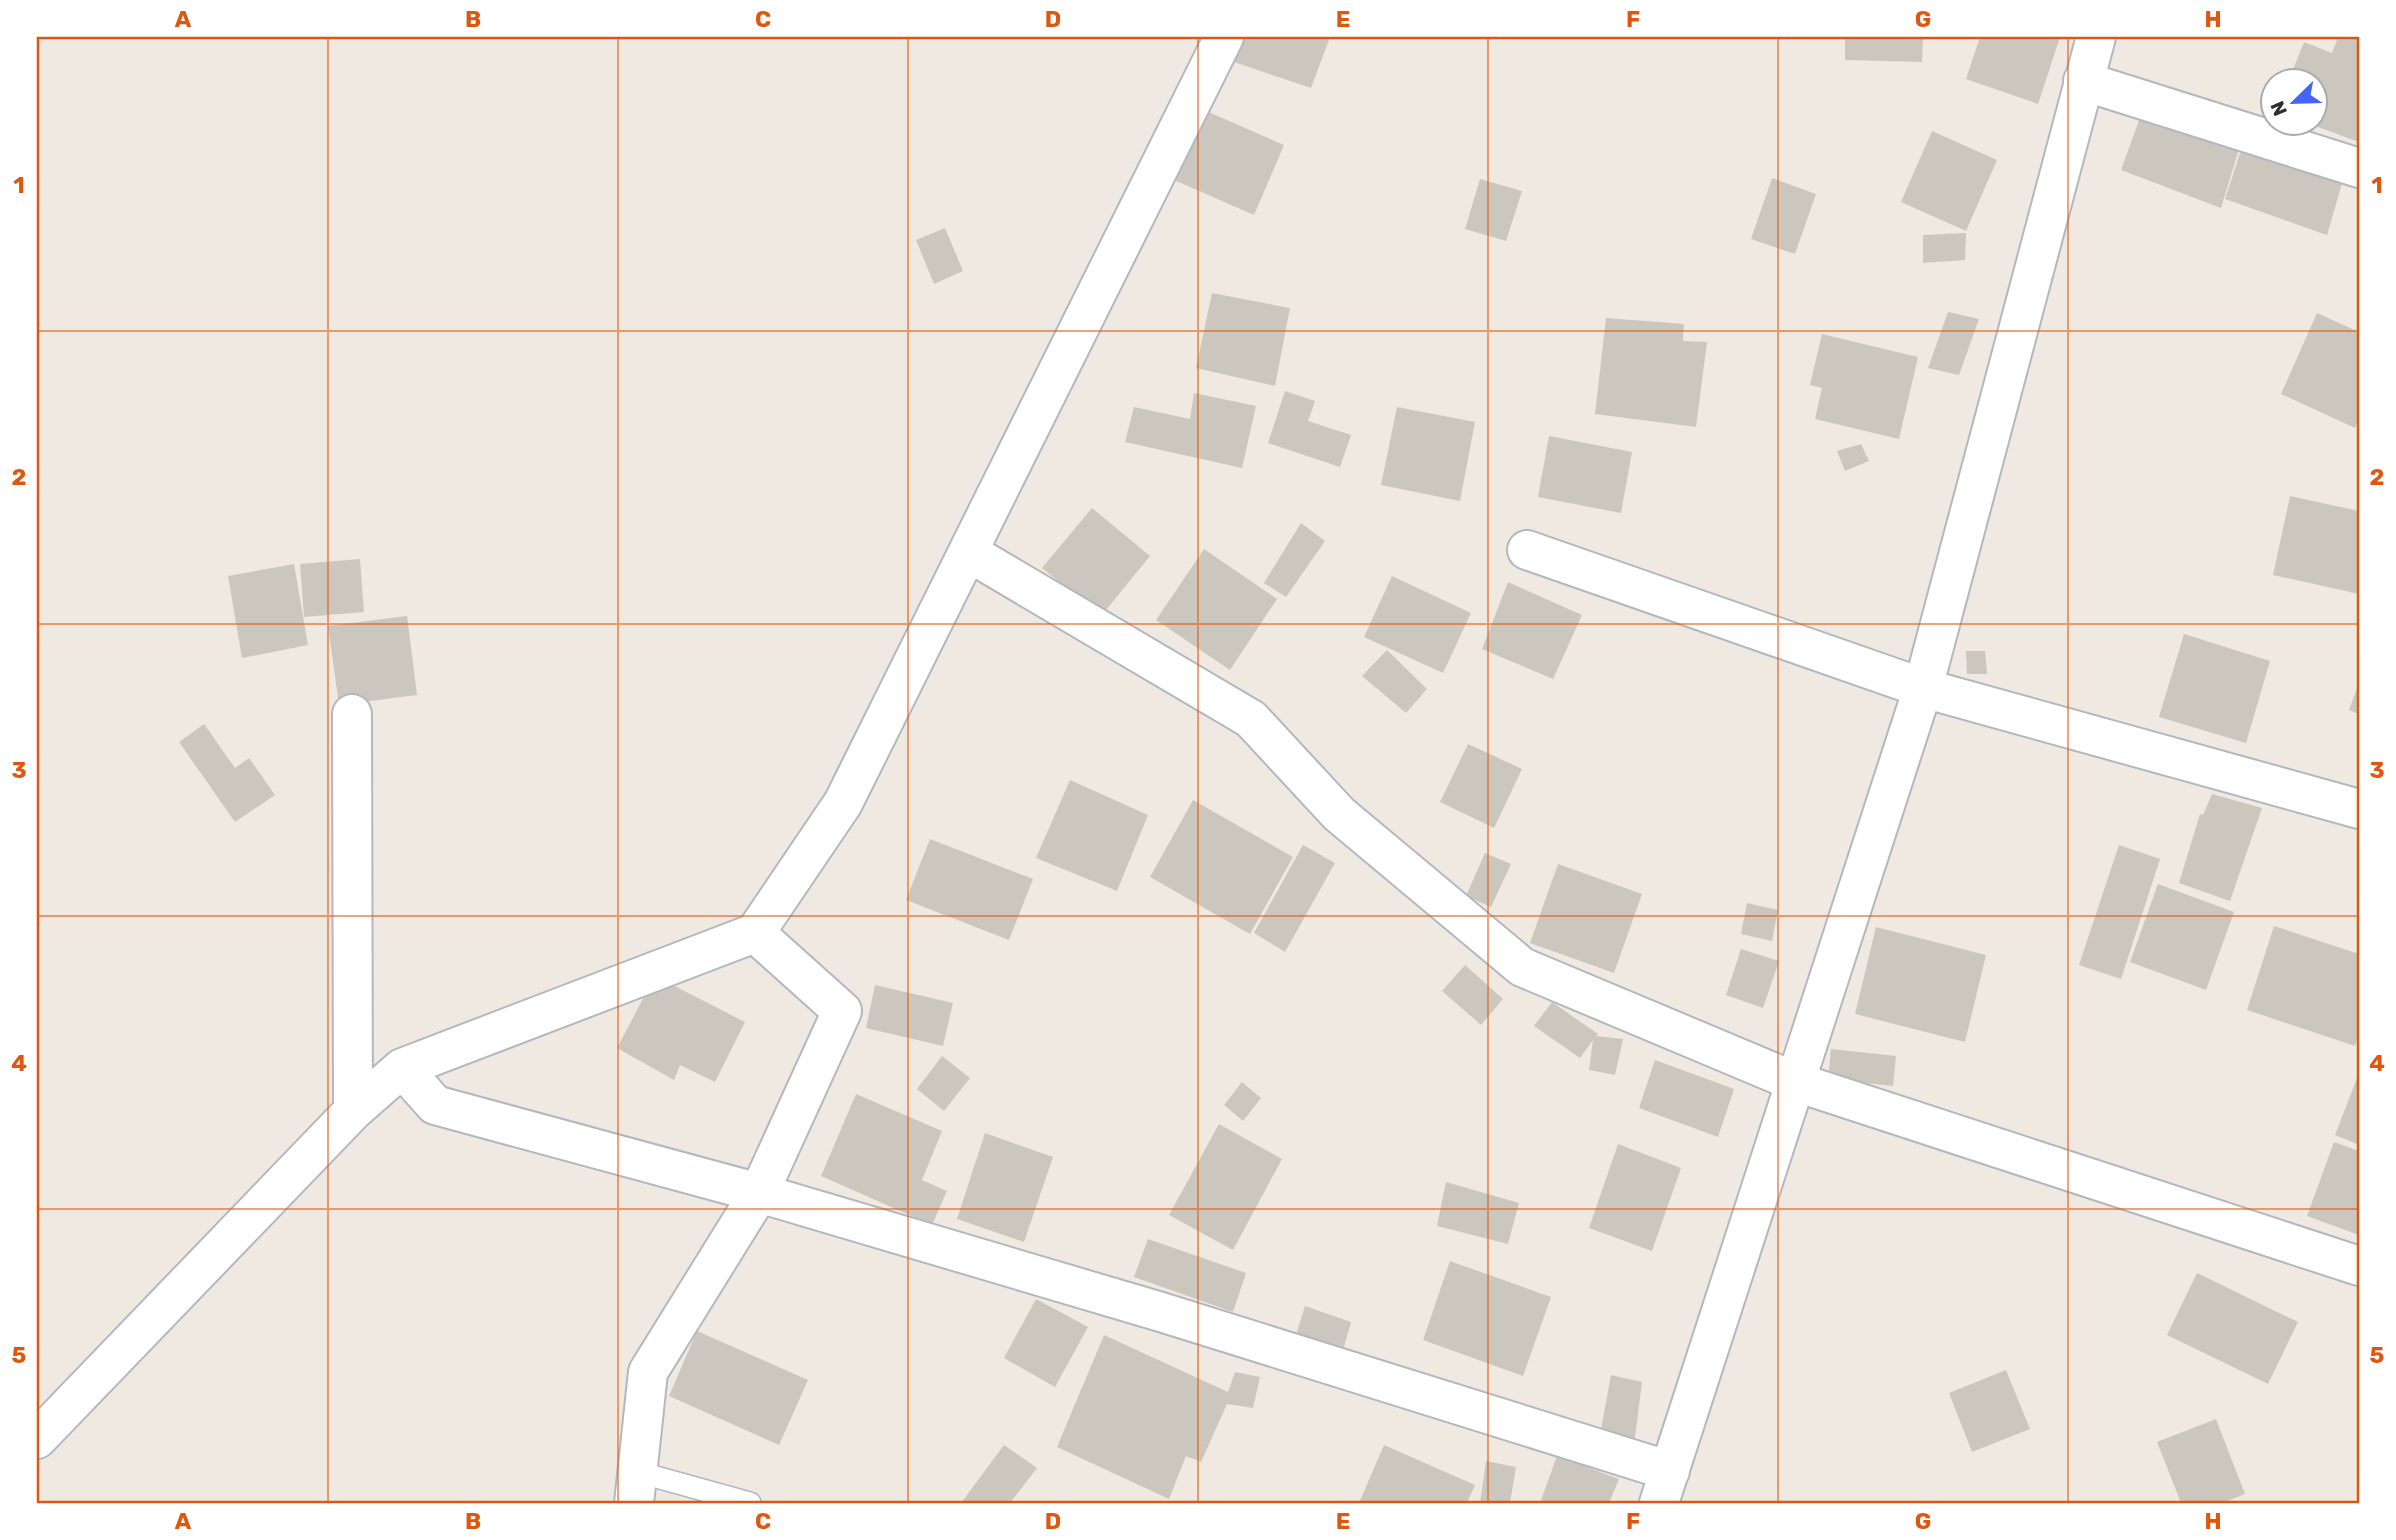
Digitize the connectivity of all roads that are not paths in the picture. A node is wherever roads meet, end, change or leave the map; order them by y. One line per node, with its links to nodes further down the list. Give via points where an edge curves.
1 (1224, 37): 6 (street)
2 (2096, 37): 3 (street)
3 (2083, 81): 4 (street); 7 (street)
4 (2359, 168)
5 (1527, 550): 7 (street)
6 (968, 552): 10 (street, via 843,803); 12 (street, via 1251,719 1339,814 1522,967)
7 (1923, 688): 9 (street); 12 (street)
8 (352, 713): 13 (street)
9 (2359, 809)
10 (755, 933): 11 (street); 14 (street, via 842,1011)
11 (402, 1068): 13 (street); 14 (street, via 435,1105)
12 (1796, 1082): 15 (street); 18 (street)
13 (354, 1111): 16 (street)
14 (759, 1194): 17 (street, via 648,1372); 18 (street, via 1161,1312)
15 (2359, 1266)
16 (37, 1439)
17 (636, 1487): 19 (lane)
18 (1665, 1487)
19 (750, 1503)

